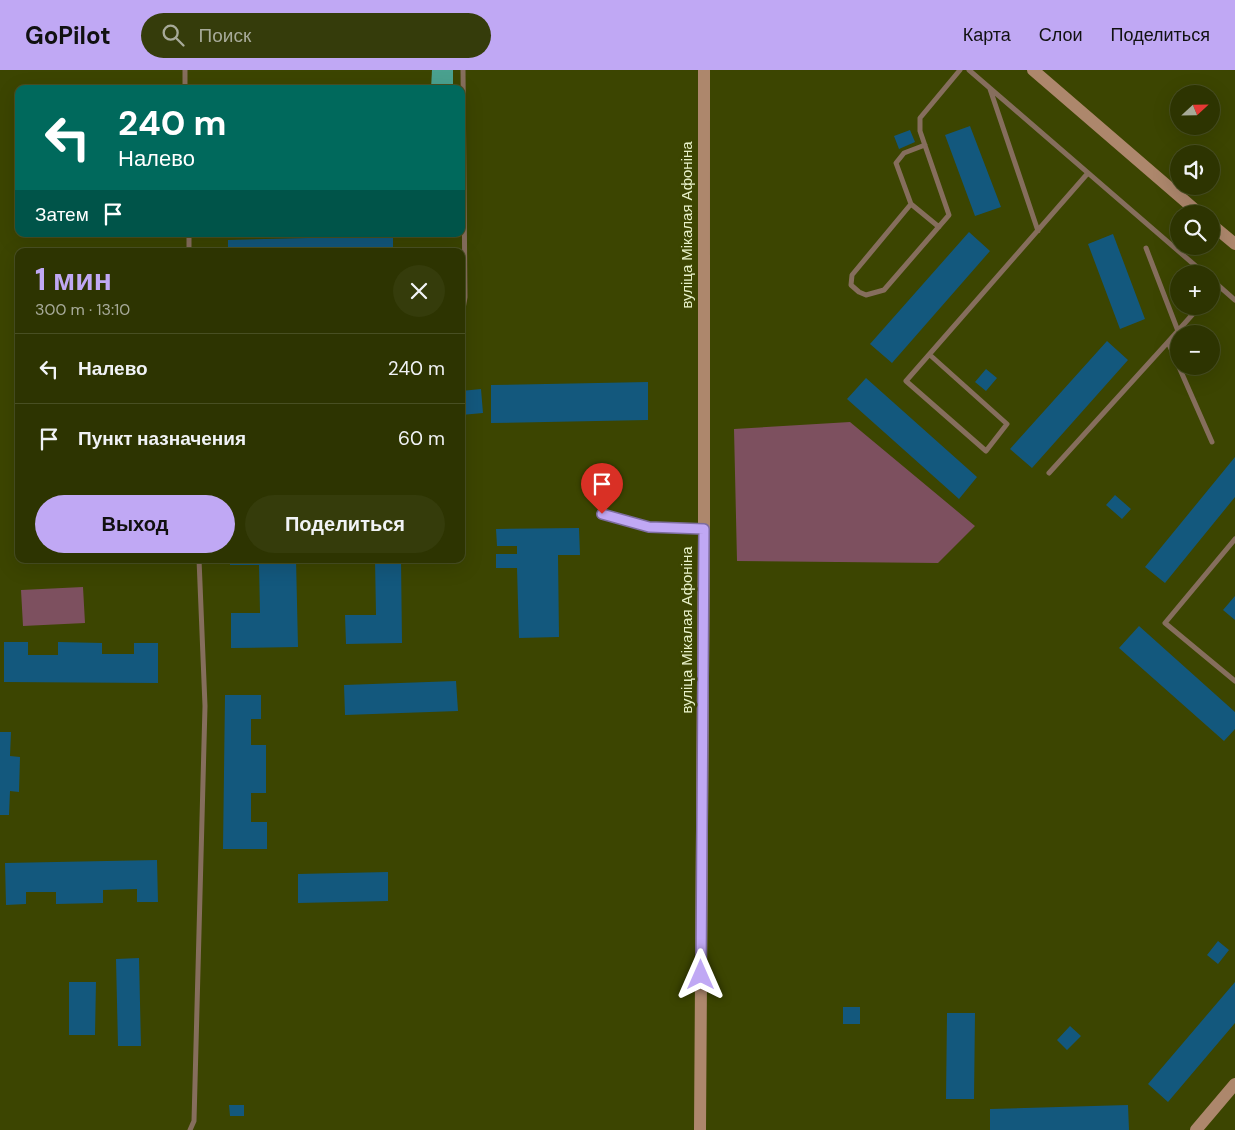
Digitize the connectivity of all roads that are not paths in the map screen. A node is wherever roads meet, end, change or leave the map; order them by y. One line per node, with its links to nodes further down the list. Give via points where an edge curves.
1 (184, 70): 7 (lane)
2 (463, 70): 8 (lane)
3 (704, 70): 30 (street, вуліца Мікалая Афоніна)
4 (960, 70): 10 (lane, via 920,118)
5 (969, 70): 9 (lane)
6 (1033, 70): 13 (street)
7 (185, 85)
8 (463, 85)
9 (990, 88): 11 (lane); 15 (lane)
10 (925, 145): 12 (lane, via 904,153 896,163); 14 (lane, via 949,215)
11 (1088, 173): 15 (lane); 19 (lane)
12 (911, 204): 14 (lane); 14 (lane, via 852,274 851,285 858,292 866,295 884,290)
13 (1190, 205)
14 (939, 227)
15 (1038, 231): 26 (lane)
16 (1220, 232): 17 (street)
17 (1235, 244)
18 (1146, 248): 23 (lane)
19 (1195, 265)
20 (1220, 287): 21 (lane)
21 (1235, 300)
22 (1192, 315): 24 (lane)
23 (1176, 325)
24 (1183, 325)
25 (1168, 342): 27 (lane); 28 (lane)
26 (930, 355): 26 (lane, via 906,381 986,451 1007,424)
27 (1212, 442)
28 (1050, 473)
29 (602, 514): 30 (lane, via 649,527)
30 (704, 529): 36 (street, вуліца Мікалая Афоніна)
31 (1235, 539): 33 (lane, via 1165,623)
32 (199, 563): 35 (lane, via 204,706 194,1120)
33 (1235, 681)
34 (1235, 1084): 37 (street)
35 (190, 1130)
36 (700, 1130)
37 (1196, 1130)

